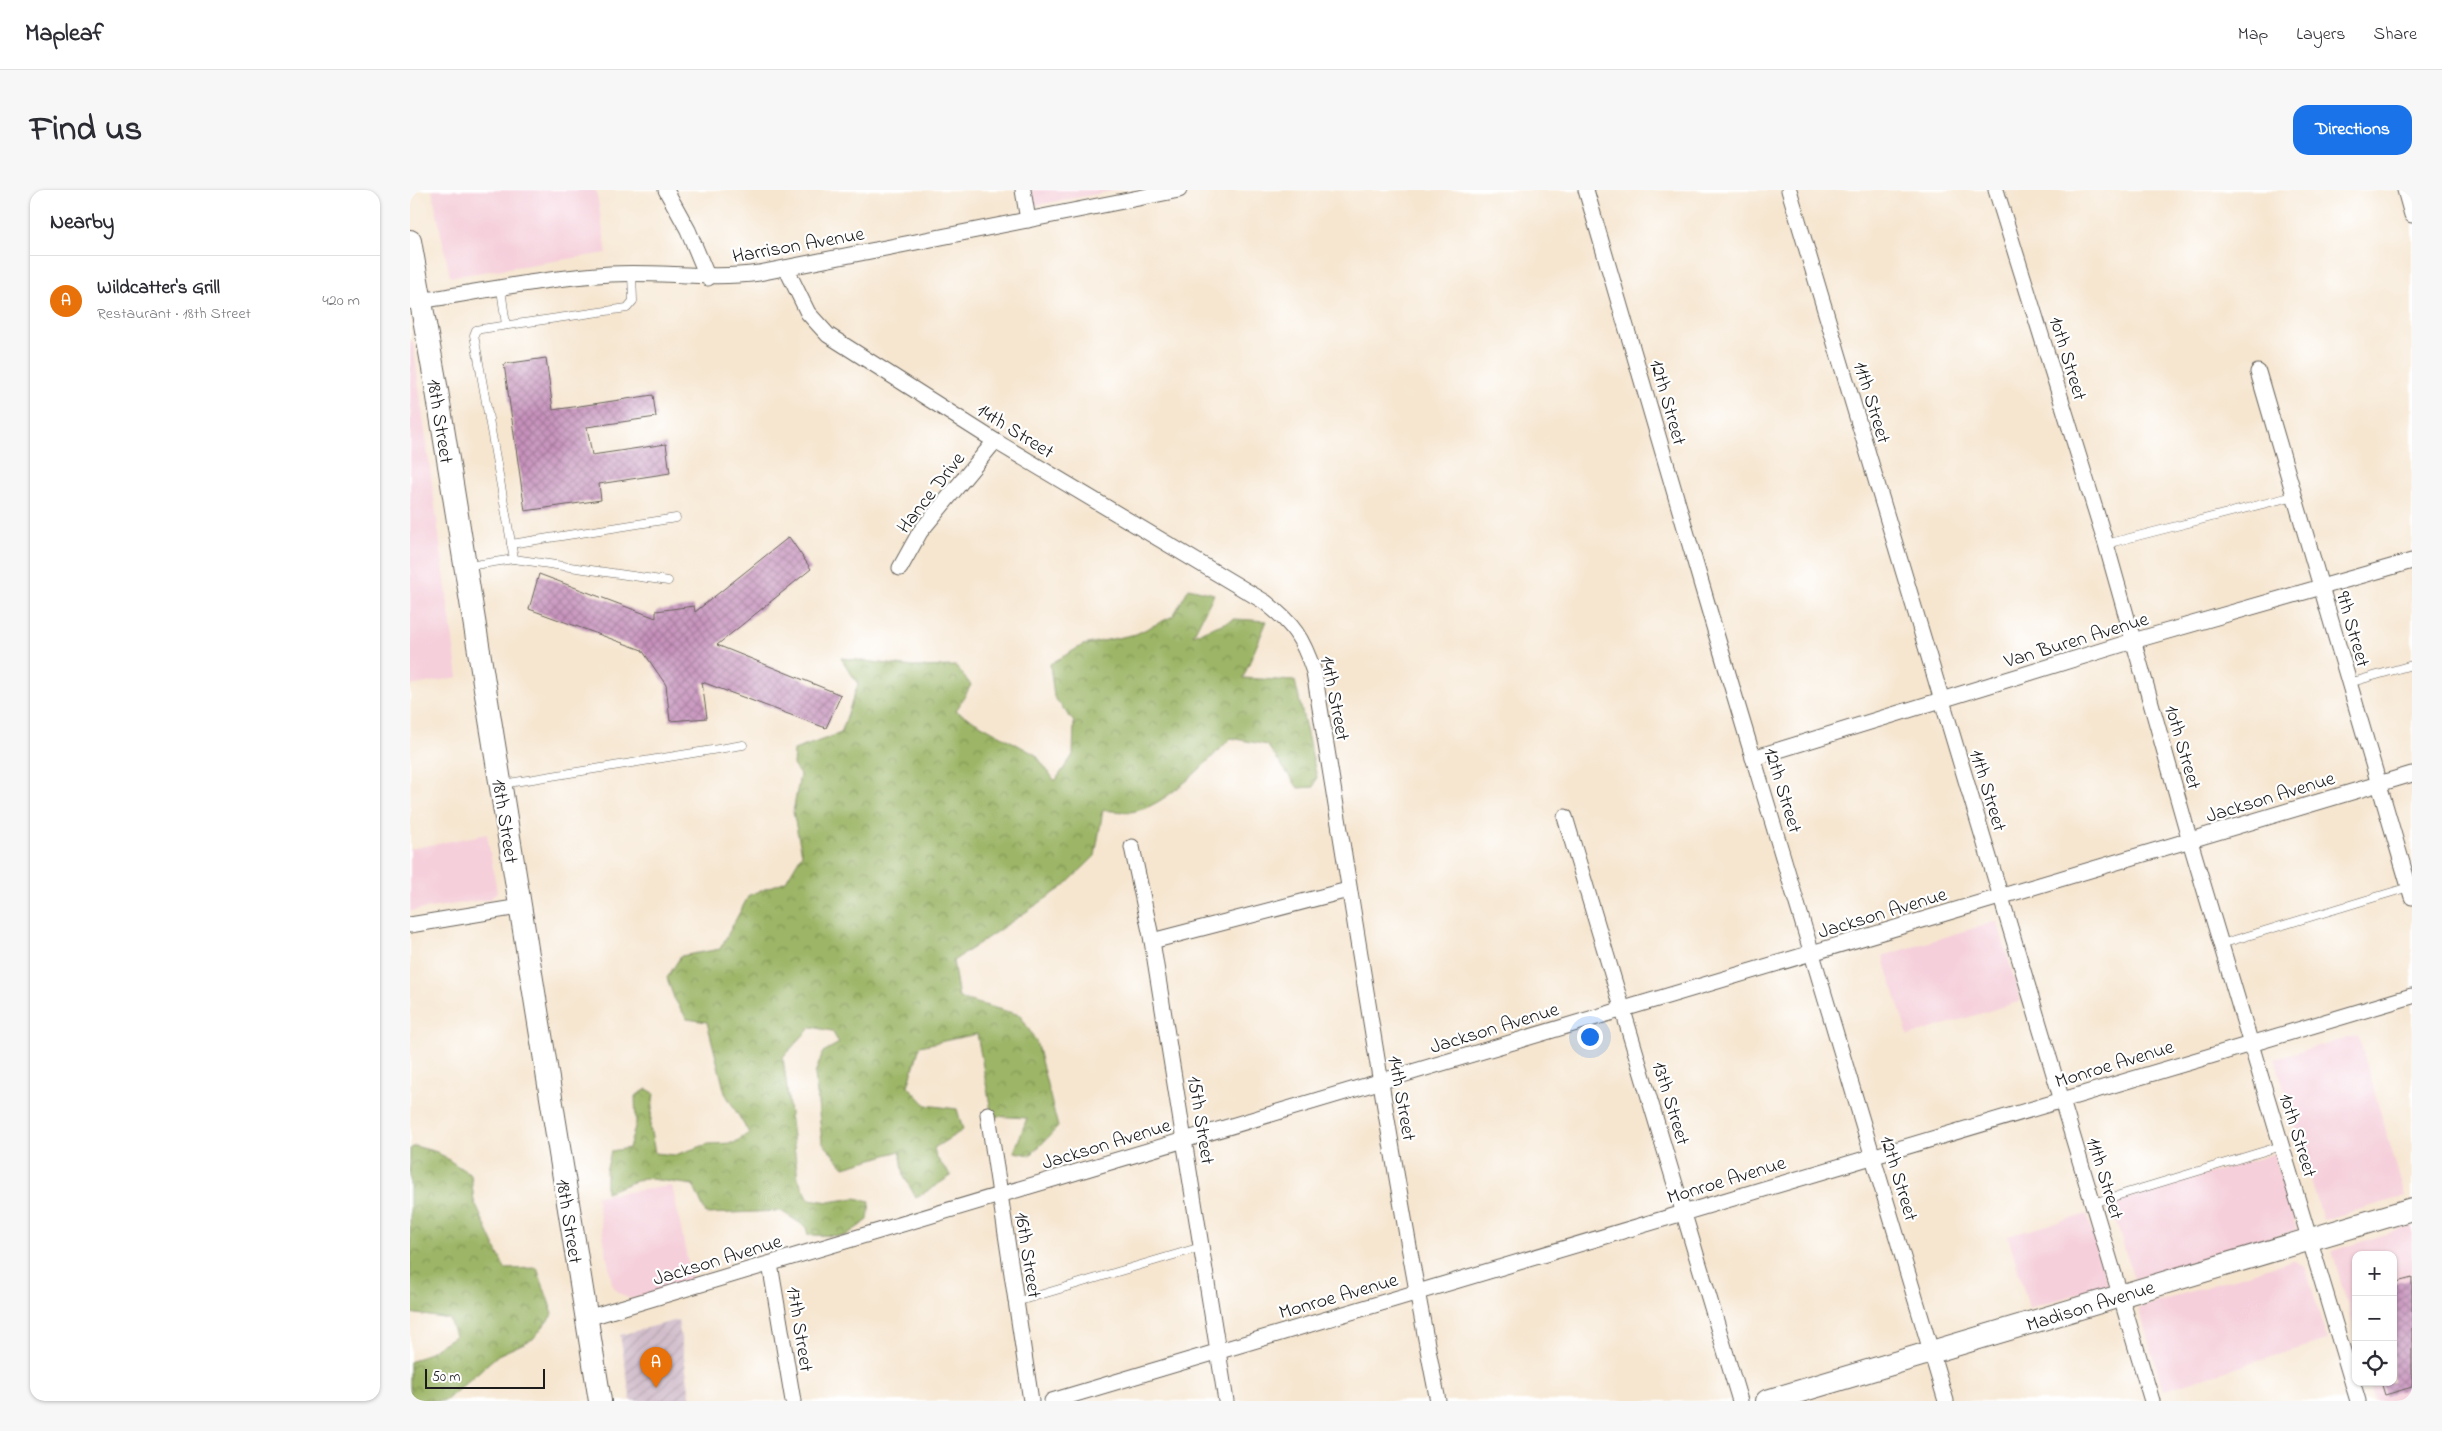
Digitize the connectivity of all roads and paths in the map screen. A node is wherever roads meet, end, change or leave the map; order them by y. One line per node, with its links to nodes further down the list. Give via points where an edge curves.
1 (666, 190): 13 (street, via 688,230)
2 (1024, 190): 9 (street)
3 (1178, 190): 9 (street, Harrison Avenue)
4 (1586, 190): 34 (street, 12th Street)
5 (1789, 190): 32 (street, 11th Street)
6 (1996, 190): 22 (street, 10th Street)
7 (2405, 190): 8 (street)
8 (2412, 215)
9 (1028, 220): 11 (street, Harrison Avenue)
10 (410, 241): 15 (main road, 18th Street)
11 (786, 268): 13 (street, Harrison Avenue); 18 (street, 14th Street, via 808,313 828,335)
12 (632, 274): 13 (street, Harrison Avenue); 14 (street, Harrison Avenue); 16 (lane, via 633,301 627,308)
13 (708, 278)
14 (501, 289): 15 (street, Harrison Avenue); 16 (lane)
15 (415, 301): 25 (main road, 18th Street)
16 (506, 325): 21 (lane, via 476,330 474,335)
17 (2258, 372): 19 (street, 9th Street)
18 (995, 442): 26 (street, Hance Drive, via 920,532); 41 (street, 14th Street, via 1265,602 1288,621 1304,643 1314,672)
19 (2294, 496): 22 (lane); 28 (street, 9th Street)
20 (676, 518): 21 (lane)
21 (511, 544): 23 (lane)
22 (2106, 544): 29 (street, 10th Street)
23 (514, 559): 25 (lane); 27 (lane)
24 (2412, 561): 28 (street, Van Buren Avenue)
25 (465, 567): 36 (main road, 18th Street)
26 (900, 568)
27 (668, 581)
28 (2321, 588): 29 (street, Van Buren Avenue); 31 (street, 9th Street)
29 (2133, 641): 32 (street, Van Buren Avenue); 39 (street, 10th Street)
30 (2412, 665): 31 (lane)
31 (2349, 683): 37 (street, 9th Street)
32 (1942, 701): 34 (street, Van Buren Avenue); 43 (street, 11th Street)
33 (743, 746): 36 (lane)
34 (1753, 758): 48 (street, 12th Street)
35 (2412, 774): 37 (street, Jackson Avenue)
36 (500, 784): 44 (main road, 18th Street)
37 (2379, 784): 39 (street, Jackson Avenue); 42 (street, 9th Street)
38 (1565, 817): 50 (street, 13th Street)
39 (2190, 841): 43 (street, Jackson Avenue); 47 (street, 10th Street)
40 (1132, 847): 46 (street, 15th Street)
41 (1348, 890): 46 (street); 52 (street, 14th Street)
42 (2411, 892): 47 (lane)
43 (2001, 897): 48 (street, Jackson Avenue); 53 (street, 11th Street)
44 (520, 907): 45 (street); 68 (main road, 18th Street)
45 (410, 925)
46 (1152, 941): 55 (street, 15th Street)
47 (2221, 944): 51 (street, 10th Street)
48 (1812, 953): 50 (street, Jackson Avenue); 57 (street, 12th Street)
49 (2412, 996): 51 (street, Monroe Avenue)
50 (1623, 1010): 52 (street, Jackson Avenue); 61 (street, 13th Street)
51 (2250, 1044): 53 (street, Monroe Avenue); 56 (street, 10th Street)
52 (1380, 1082): 55 (street, Jackson Avenue); 65 (street, 14th Street)
53 (2062, 1100): 57 (street, Monroe Avenue); 59 (street, 11th Street)
54 (988, 1114): 58 (street, 16th Street)
55 (1185, 1140): 58 (street, Jackson Avenue); 63 (street, 15th Street)
56 (2281, 1146): 59 (lane); 62 (street, 10th Street)
57 (1873, 1156): 61 (street, Monroe Avenue); 70 (street, 12th Street)
58 (1000, 1195): 64 (street, Jackson Avenue); 67 (street, 16th Street)
59 (2093, 1203): 66 (street, 11th Street)
60 (2412, 1209): 62 (main road, Madison Avenue)
61 (1684, 1213): 65 (street, Monroe Avenue); 77 (street, 13th Street)
62 (2309, 1239): 66 (main road, Madison Avenue); 81 (street, 10th Street)
63 (1201, 1247): 67 (lane); 69 (street, 15th Street)
64 (770, 1264): 68 (street, Jackson Avenue); 72 (street, 17th Street)
65 (1416, 1293): 69 (street, Monroe Avenue); 76 (street, 14th Street)
66 (2120, 1296): 70 (main road, Madison Avenue); 80 (street, 11th Street)
67 (1016, 1302): 73 (street, 16th Street)
68 (587, 1318): 71 (main road, 18th Street)
69 (1217, 1352): 74 (street, Monroe Avenue); 75 (street, 15th Street)
70 (1931, 1352): 78 (main road, Madison Avenue); 79 (street, 12th Street)
71 (600, 1401)
72 (793, 1401)
73 (1031, 1401)
74 (1052, 1401)
75 (1226, 1401)
76 (1438, 1401)
77 (1740, 1401)
78 (1767, 1401)
79 (1946, 1401)
80 (2152, 1401)
81 (2358, 1401)

